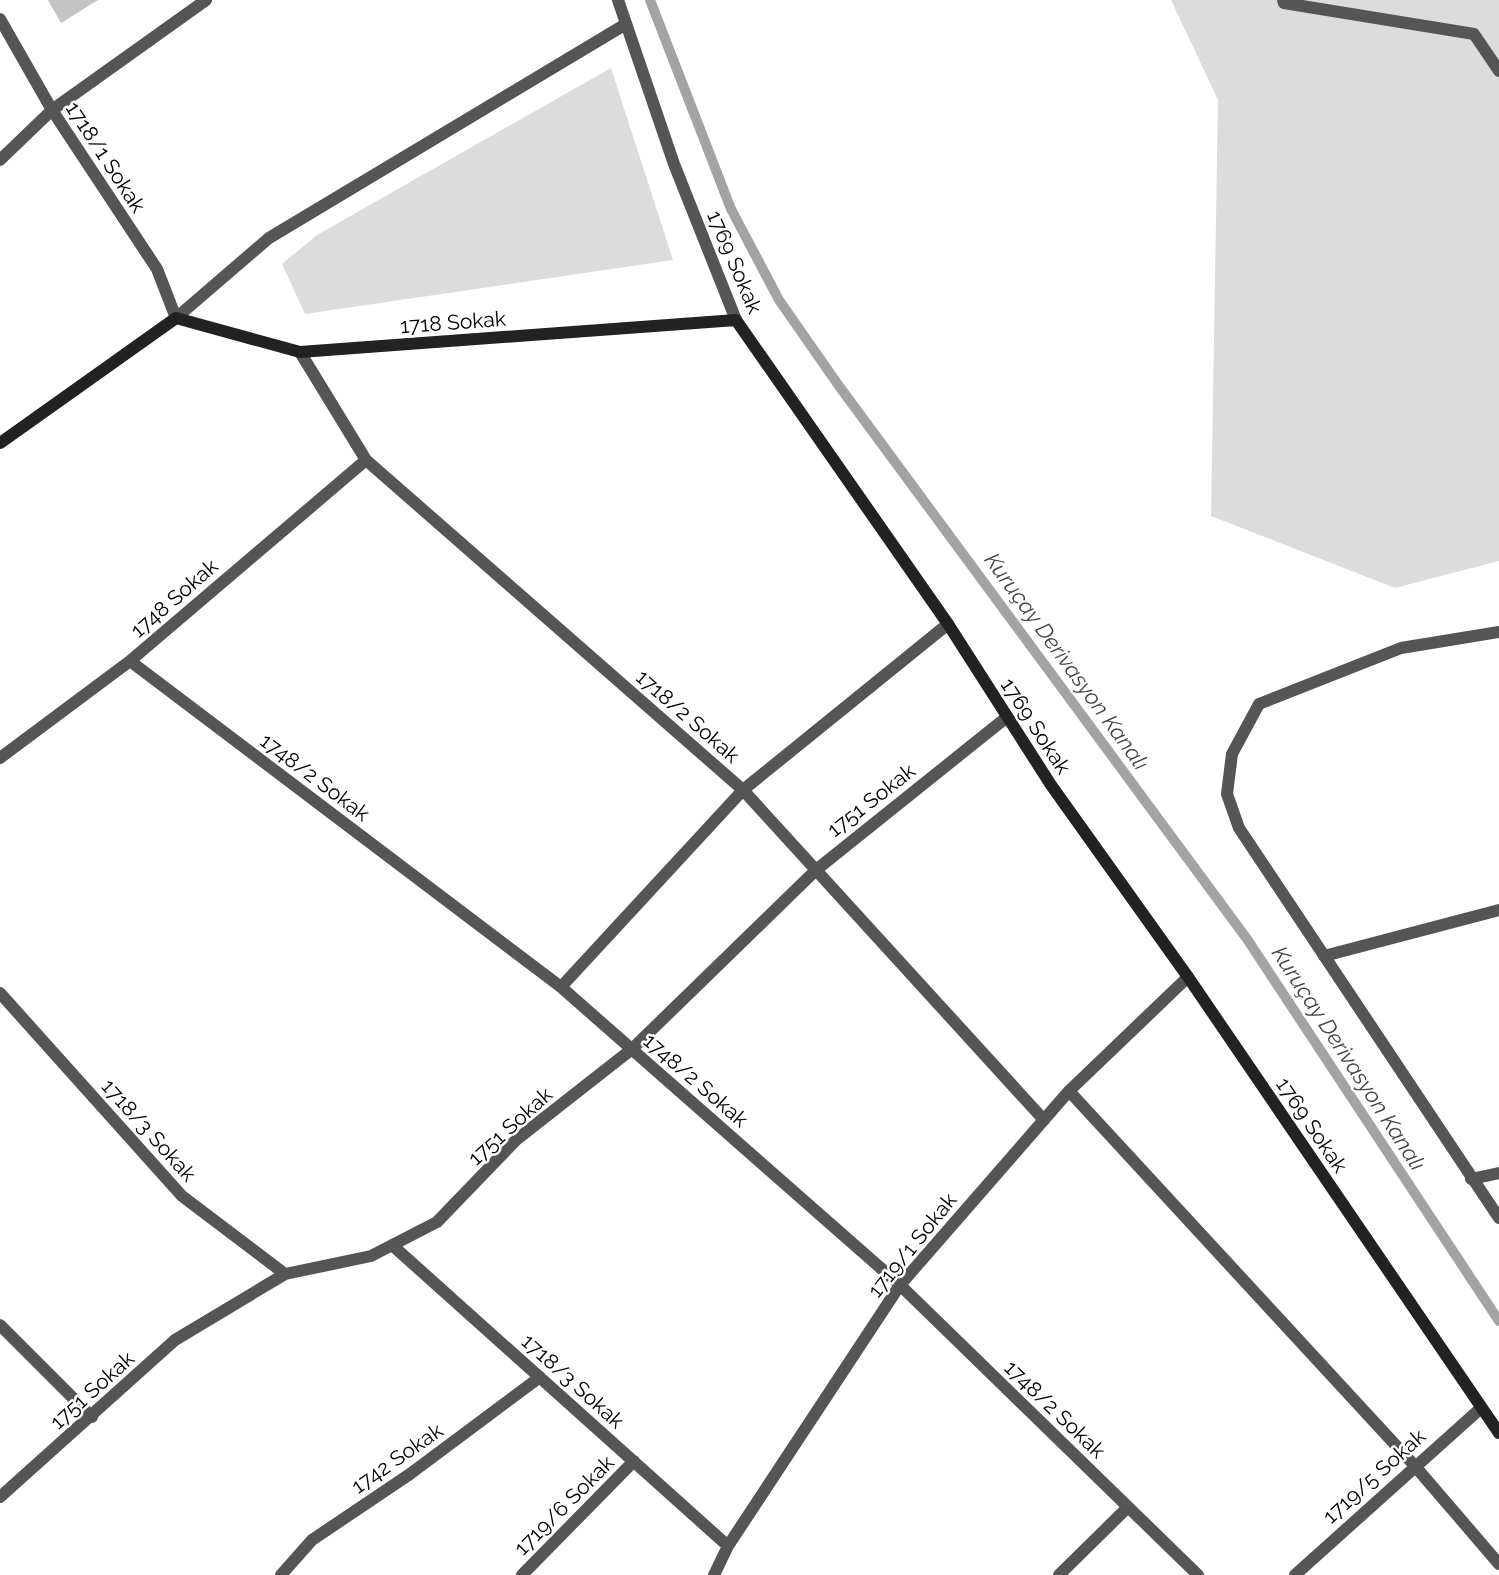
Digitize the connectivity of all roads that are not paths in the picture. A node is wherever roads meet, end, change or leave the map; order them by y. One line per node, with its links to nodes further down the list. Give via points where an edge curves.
1 (206, 0): 7 (street)
2 (618, 0): 5 (street, 1769 Sokak)
3 (1283, 0): 6 (street, via 1474,34)
4 (0, 18): 7 (street, 1718/1 Sokak)
5 (626, 24): 9 (street, via 269,238); 10 (street, 1769 Sokak, via 674,164)
6 (1499, 71)
7 (52, 110): 8 (street); 9 (street, 1718/1 Sokak, via 157,269)
8 (0, 160)
9 (176, 318): 11 (main road, 1718 Sokak); 12 (main road)
10 (736, 320): 11 (main road, 1718 Sokak); 14 (main road, 1769 Sokak)
11 (300, 352): 13 (street, 1718/2 Sokak)
12 (0, 443)
13 (366, 460): 16 (street, 1748 Sokak); 19 (street, 1718/2 Sokak)
14 (948, 624): 17 (main road, 1769 Sokak); 19 (street)
15 (1499, 632): 22 (street, via 1401,648 1259,704 1232,754 1227,794 1239,828)
16 (130, 662): 18 (street, 1748 Sokak); 24 (street, 1748/2 Sokak)
17 (1007, 717): 20 (street, 1751 Sokak); 23 (main road, 1769 Sokak)
18 (0, 758)
19 (743, 790): 20 (street, 1718/2 Sokak); 24 (street)
20 (816, 870): 26 (street, 1751 Sokak); 28 (street, 1718/2 Sokak)
21 (1499, 910): 22 (street)
22 (1324, 956): 30 (street)
23 (1188, 977): 27 (street, 1719/1 Sokak); 37 (main road, 1769 Sokak)
24 (561, 987): 26 (street, 1748/2 Sokak)
25 (0, 993): 33 (street, 1718/3 Sokak, via 182,1196)
26 (632, 1049): 32 (street, 1751 Sokak, via 516,1140 437,1222); 34 (street, 1748/2 Sokak)
27 (1069, 1091): 28 (street, 1719/1 Sokak); 41 (street)
28 (1044, 1120): 34 (street, 1719/1 Sokak)
29 (1499, 1173): 30 (street)
30 (1471, 1179): 31 (street)
31 (1499, 1218)
32 (392, 1245): 33 (street, 1751 Sokak, via 371,1256); 36 (street, 1718/3 Sokak)
33 (285, 1274): 38 (street, 1751 Sokak, via 175,1341)
34 (900, 1285): 43 (street, 1748/2 Sokak); 44 (street, 1719/1 Sokak)
35 (0, 1324): 38 (street)
36 (540, 1377): 40 (street, 1718/3 Sokak); 46 (street, 1742 Sokak, via 410,1474 312,1540)
37 (1480, 1408): 39 (main road, 1769 Sokak); 41 (street, 1719/5 Sokak)
38 (92, 1417): 42 (street, 1751 Sokak)
39 (1499, 1433)
40 (634, 1461): 44 (street, 1718/3 Sokak); 47 (street, 1719/6 Sokak)
41 (1414, 1466): 45 (street); 51 (street, 1719/5 Sokak)
42 (0, 1497)
43 (1128, 1507): 49 (street); 50 (street, 1748/2 Sokak)
44 (728, 1545): 48 (street, 1719/1 Sokak)
45 (1499, 1564)
46 (281, 1575)
47 (522, 1575)
48 (714, 1575)
49 (1059, 1575)
50 (1198, 1575)
51 (1295, 1575)

